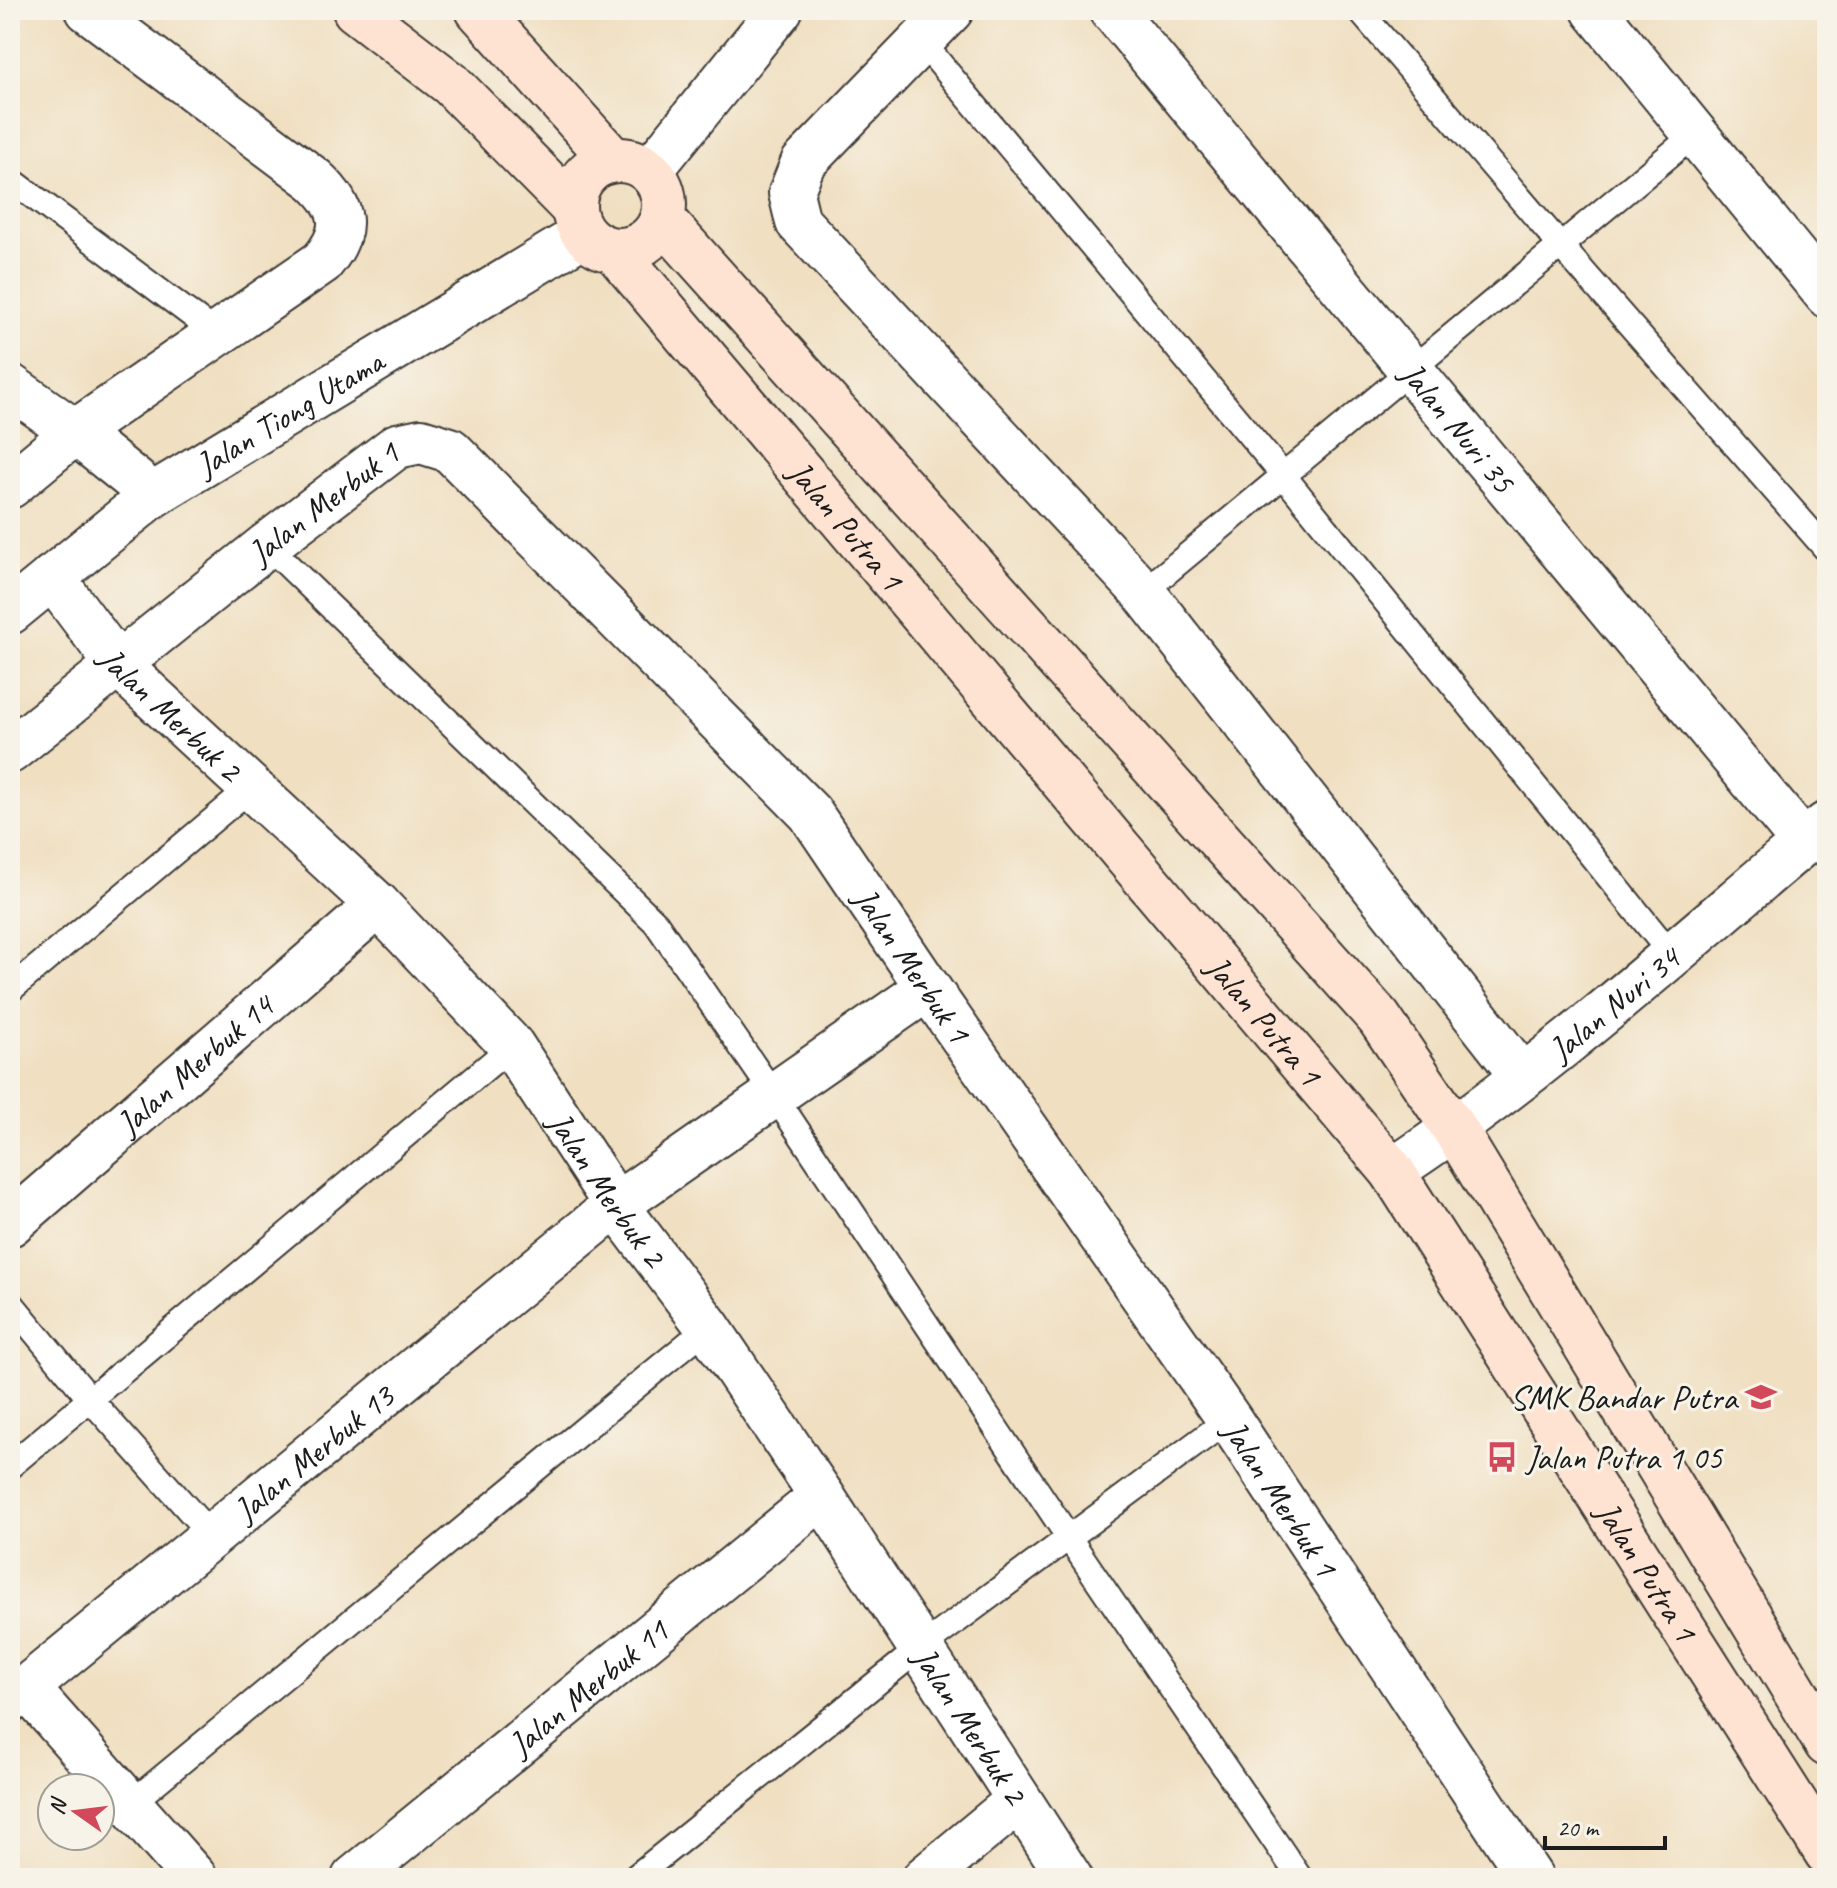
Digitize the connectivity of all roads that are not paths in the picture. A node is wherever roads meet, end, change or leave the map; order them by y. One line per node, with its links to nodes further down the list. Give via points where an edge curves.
1 (88, 10): 17 (street, via 332,196 341,221 337,245 322,262)
2 (355, 10): 14 (main road, Jalan Putra 1, via 451,84)
3 (478, 10): 11 (main road)
4 (780, 10): 11 (street)
5 (951, 10): 9 (street)
6 (1112, 10): 18 (street, Jalan Nuri 35)
7 (1359, 10): 15 (lane)
8 (1594, 10): 10 (street)
9 (922, 42): 21 (lane); 27 (street, via 803,163 791,193 798,222)
10 (1695, 134): 15 (lane); 16 (street)
11 (631, 165): 13 (main road, via 660,185); 14 (main road, via 591,169 578,187)
12 (10, 179): 17 (lane)
13 (663, 220): 14 (main road, via 652,237 634,249); 40 (main road, Jalan Putra 1, via 1379,1018)
14 (591, 231): 23 (street, Jalan Tiong Utama); 41 (main road, Jalan Putra 1)
15 (1560, 245): 18 (lane); 25 (lane)
16 (1827, 295)
17 (217, 334): 20 (street)
18 (1411, 370): 21 (lane); 32 (street, Jalan Nuri 35)
19 (10, 386): 20 (street)
20 (75, 432): 22 (street); 23 (street)
21 (1283, 475): 27 (lane); 34 (lane)
22 (10, 486)
23 (153, 495): 26 (street, Jalan Tiong Utama)
24 (267, 545): 29 (street, Jalan Merbuk 1); 35 (street, Jalan Merbuk 1, via 397,446 421,441 450,450 810,813); 39 (lane, via 656,923)
25 (1827, 550)
26 (52, 577): 28 (street, Jalan Tiong Utama); 29 (street, Jalan Merbuk 2)
27 (1143, 592): 38 (street)
28 (10, 612)
29 (117, 664): 30 (street, Jalan Merbuk 1); 31 (street, Jalan Merbuk 2)
30 (10, 751)
31 (251, 788): 33 (street, Jalan Merbuk 2); 36 (lane)
32 (1815, 833): 34 (street, Jalan Nuri 34)
33 (378, 905): 37 (street, Jalan Merbuk 2); 43 (street, Jalan Merbuk 14)
34 (1671, 954): 38 (street, Jalan Nuri 34)
35 (928, 988): 39 (street, Jalan Merbuk 13); 47 (street, Jalan Merbuk 1)
36 (10, 990)
37 (512, 1046): 42 (street, Jalan Merbuk 2); 46 (lane)
38 (1523, 1077): 40 (street, Jalan Nuri 34)
39 (774, 1095): 42 (street, Jalan Merbuk 13); 51 (lane)
40 (1455, 1130): 41 (street, Jalan Nuri 34); 54 (main road, Jalan Putra 1)
41 (1392, 1171): 57 (main road, Jalan Putra 1)
42 (616, 1205): 45 (street, Jalan Merbuk 2); 50 (street, Jalan Merbuk 13)
43 (10, 1224)
44 (10, 1302): 46 (lane)
45 (708, 1327): 49 (street, Jalan Merbuk 2); 56 (lane)
46 (90, 1399): 48 (lane); 50 (lane)
47 (1229, 1419): 51 (lane); 58 (street, Jalan Merbuk 1)
48 (10, 1466)
49 (822, 1496): 52 (street, Jalan Merbuk 2); 60 (street, Jalan Merbuk 11)
50 (210, 1534): 53 (street, Jalan Merbuk 13)
51 (1069, 1538): 52 (lane); 64 (lane)
52 (920, 1648): 55 (street, Jalan Merbuk 2); 61 (lane)
53 (18, 1694): 56 (street)
54 (1827, 1744)
55 (1019, 1800): 62 (street); 63 (street, Jalan Merbuk 2)
56 (130, 1804): 59 (street)
57 (1827, 1853)
58 (1521, 1874)
59 (195, 1878)
60 (354, 1878)
61 (634, 1878)
62 (925, 1878)
63 (1070, 1878)
64 (1300, 1878)

